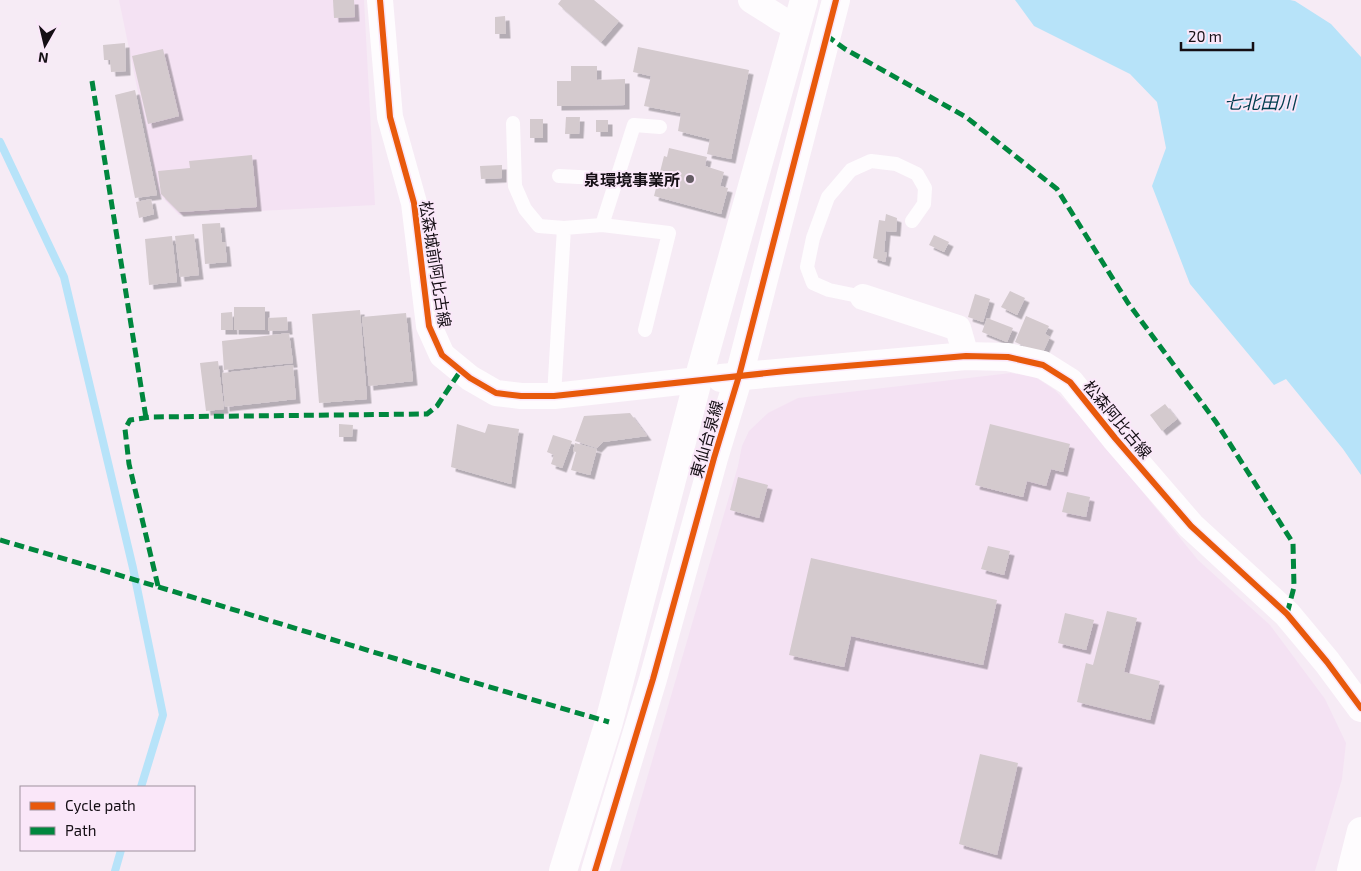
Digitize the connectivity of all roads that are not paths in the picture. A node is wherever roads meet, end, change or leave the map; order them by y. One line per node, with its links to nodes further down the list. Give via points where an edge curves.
1 (380, 0): 18 (street, 松森城前阿比古線, via 390,117 414,203 429,326 442,355 470,378 496,393)
2 (751, 0): 5 (street)
3 (804, 0): 5 (street)
4 (834, 6): 16 (street, 東仙台泉線)
5 (796, 26): 17 (street)
6 (513, 123): 12 (lane, via 515,186 525,209 539,226)
7 (660, 127): 9 (lane, via 634,125)
8 (559, 176): 9 (lane)
9 (617, 179): 11 (lane)
10 (912, 221): 13 (lane, via 924,204 925,188 917,174 896,164 871,161 851,170 828,197 807,266 813,283)
11 (602, 225): 12 (lane); 14 (lane, via 669,233)
12 (564, 228): 18 (lane)
13 (863, 297): 15 (street, via 958,328)
14 (645, 330)
15 (966, 356): 16 (street, 松森阿比古線); 19 (street, 松森阿比古線, via 1008,357 1043,365 1070,382 1191,526 1287,614)
16 (739, 376): 17 (street, 松森阿比古線); 22 (street, 東仙台泉線)
17 (698, 380): 18 (street, 松森城前阿比古線); 21 (street, via 609,722)
18 (554, 396)
19 (1361, 708)
20 (1361, 831): 23 (street)
21 (563, 871)
22 (595, 871)
23 (1351, 871)

